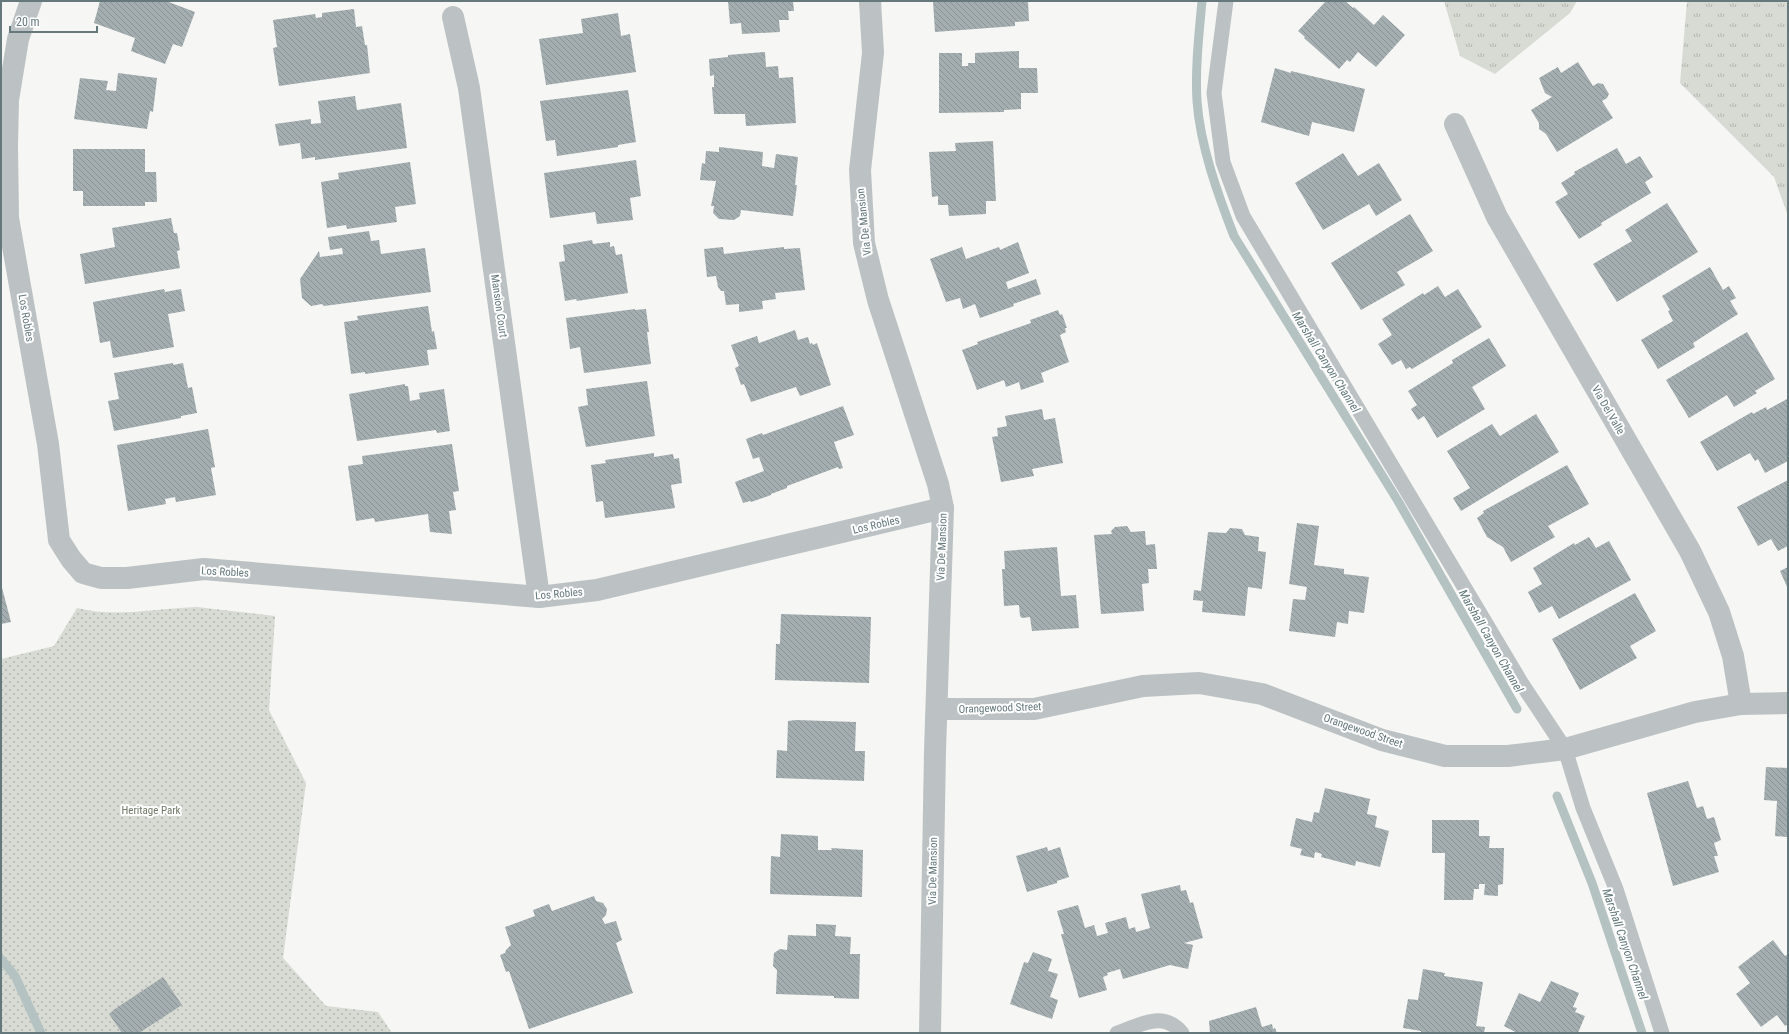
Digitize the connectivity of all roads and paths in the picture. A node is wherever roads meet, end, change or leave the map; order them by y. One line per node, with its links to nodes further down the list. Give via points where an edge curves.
1 (31, 1): 7 (street, Los Robles, via 18,39 8,100 8,218 48,444 59,540 71,559 83,573 101,578 128,578 204,569)
2 (870, 1): 6 (street, Via De Mansion, via 873,53 860,170 864,243 878,300 938,484)
3 (1226, 1): 11 (lane, via 1214,93 1223,162 1243,216 1522,684)
4 (453, 17): 7 (street, Mansion Court, via 469,88)
5 (1456, 124): 9 (street, Via Del Valle, via 1497,217 1690,551 1734,656)
6 (943, 508): 7 (street, Los Robles, via 597,590); 10 (street, Via De Mansion)
7 (540, 597)
8 (1788, 703): 9 (street, Orangewood Street)
9 (1741, 704): 11 (street, Orangewood Street, via 1694,712)
10 (937, 709): 11 (street, Orangewood Street, via 1034,709 1143,686 1199,683 1262,694 1382,740 1445,756 1508,756); 12 (street, Via De Mansion)
11 (1565, 749): 15 (lane, via 1583,808 1616,889)
12 (930, 1033)
13 (1117, 1033): 14 (lane, via 1160,1019 1176,1025)
14 (1182, 1033)
15 (1662, 1033)

